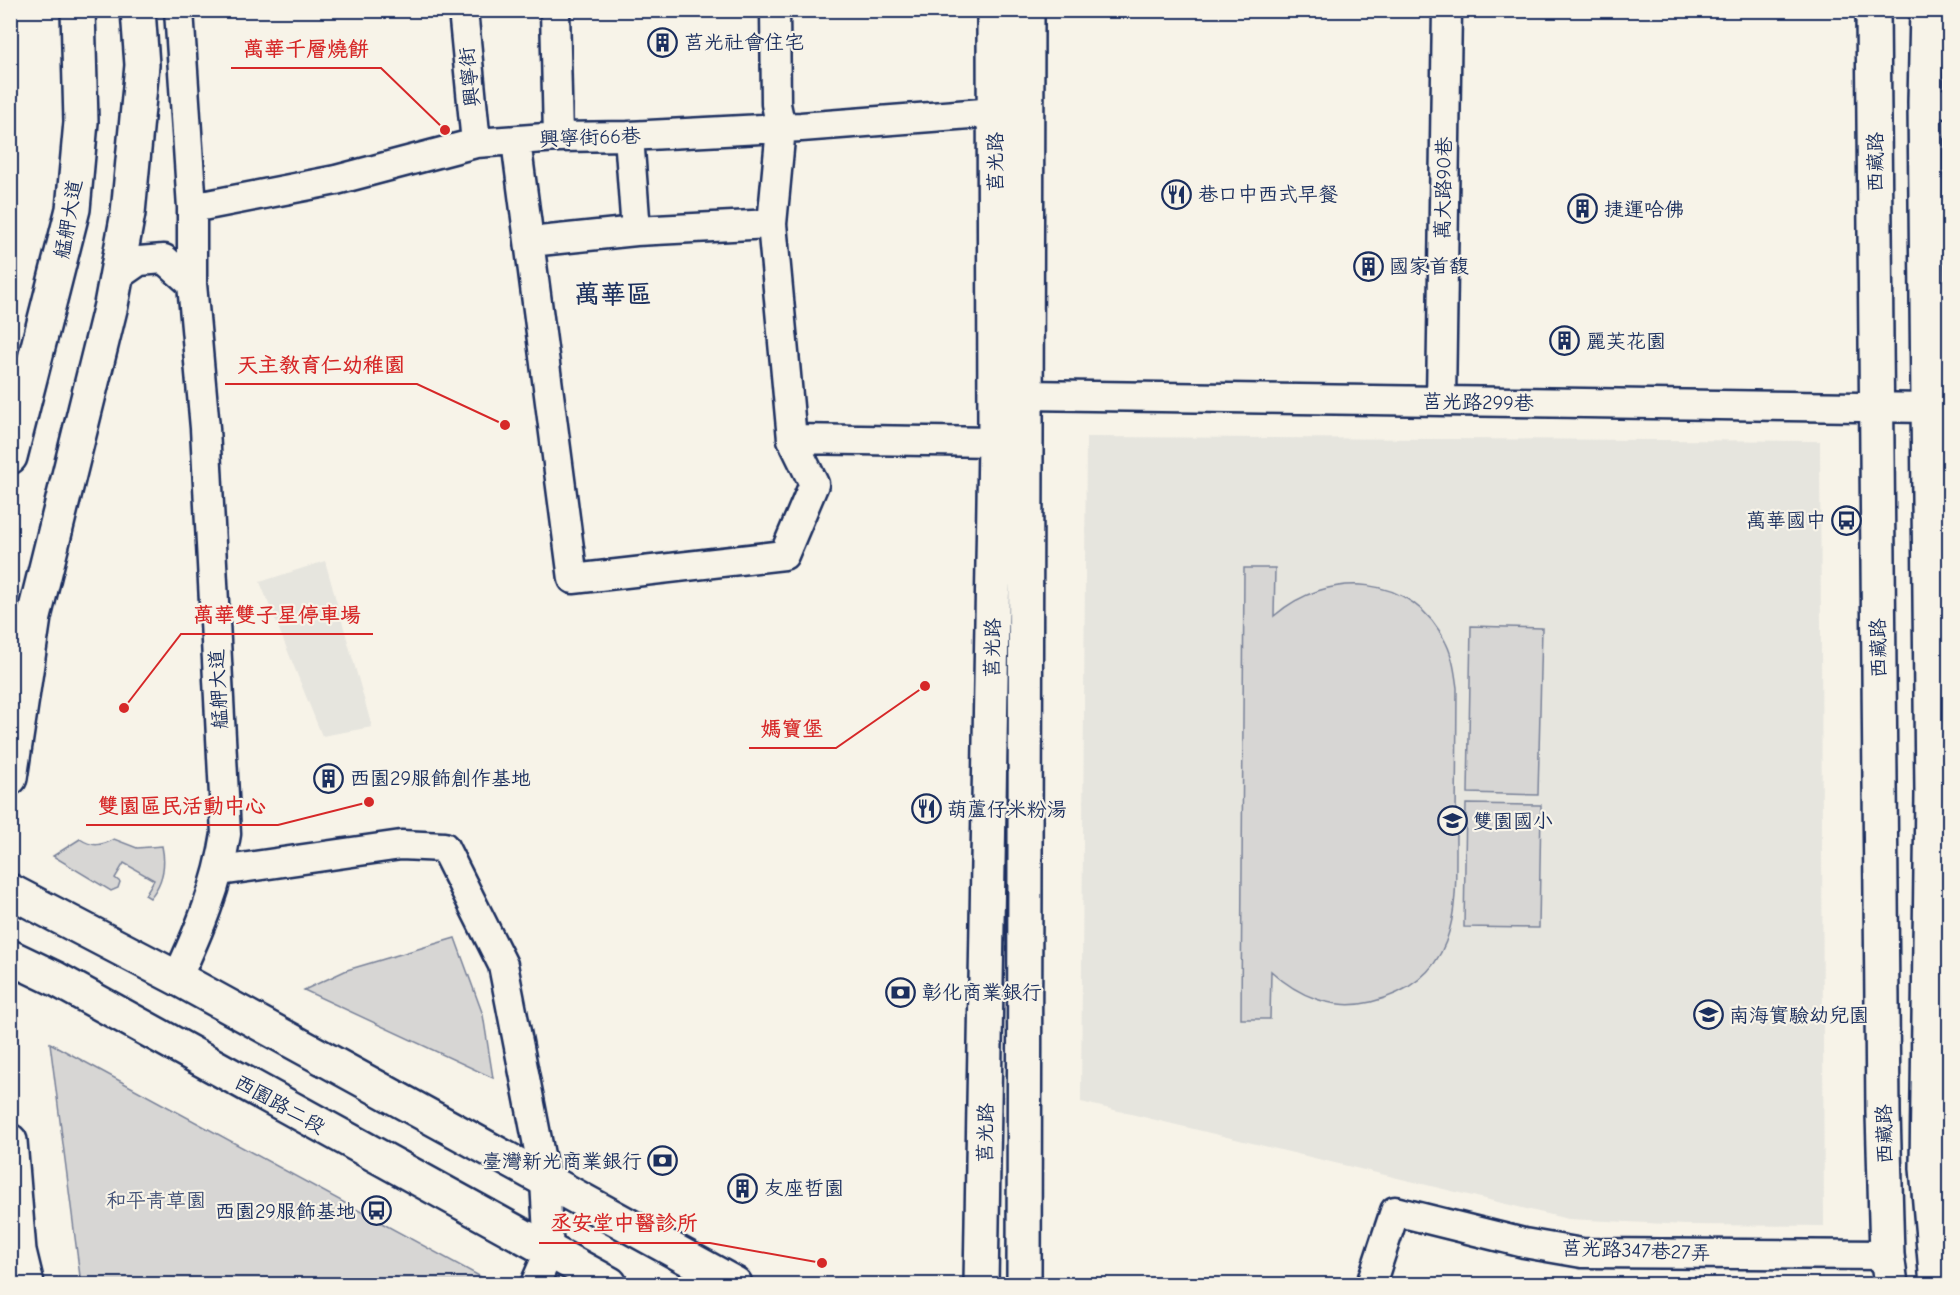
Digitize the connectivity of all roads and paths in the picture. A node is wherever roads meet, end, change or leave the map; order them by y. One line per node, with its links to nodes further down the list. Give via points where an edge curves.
1 (78, 10): 31 (street, 艋舺大道, via 81,122 73,209)
2 (138, 10): 23 (street, via 142,65 128,213)
3 (179, 10): 19 (street, 艋舺大道)
4 (463, 10): 18 (street, 興寧街)
5 (555, 10): 15 (street)
6 (775, 10): 14 (street, via 776,104)
7 (994, 10): 13 (street, 莒光路)
8 (1027, 10): 25 (street, 莒光路)
9 (1447, 10): 26 (street, 萬大路90巷)
10 (1874, 10): 27 (street, 西藏路)
11 (1927, 10): 12 (street)
12 (1937, 103): 28 (street)
13 (996, 112): 14 (street, 興寧街66巷); 30 (street, 莒光路)
14 (781, 128): 16 (street, 興寧街66巷); 20 (street)
15 (558, 136): 16 (street, 興寧街66巷); 17 (street, 興寧街66巷)
16 (629, 136): 21 (street)
17 (516, 141): 18 (street, 興寧街66巷); 22 (street)
18 (476, 143): 19 (street, 興寧街66巷, via 336,180)
19 (192, 207): 24 (street, 艋舺大道)
20 (771, 224): 21 (street); 29 (street)
21 (636, 231): 22 (street)
22 (530, 242): 29 (street, via 573,579 784,555 814,484)
23 (117, 277): 24 (street, via 139,261 164,259); 32 (street, via 34,617)
24 (192, 284): 33 (street, 艋舺大道, via 205,428 226,834)
25 (1026, 396): 26 (street, 莒光路299巷); 46 (street, 莒光路)
26 (1441, 401): 27 (street, 莒光路299巷)
27 (1878, 407): 28 (street, 莒光路299巷); 40 (street, 西藏路, via 1883,1102)
28 (1930, 408): 48 (street, via 1932,794 1927,1168)
29 (792, 439): 30 (street)
30 (994, 442): 45 (street, 莒光路)
31 (10, 457)
32 (10, 778)
33 (220, 871): 36 (street, 艋舺大道); 38 (street, via 401,845 444,847 503,965)
34 (10, 891): 36 (street)
35 (10, 957): 39 (street, 西園路二段)
36 (177, 978): 38 (street)
37 (10, 1141): 41 (street, via 19,1251)
38 (545, 1181): 39 (street); 44 (street)
39 (549, 1252): 42 (street); 43 (street, 西園路二段)
40 (1889, 1270): 47 (street, 莒光路347巷27弄, via 1582,1253 1395,1211)
41 (27, 1284)
42 (535, 1284)
43 (610, 1284)
44 (735, 1284)
45 (981, 1284)
46 (1024, 1284)
47 (1371, 1284)
48 (1937, 1284)

